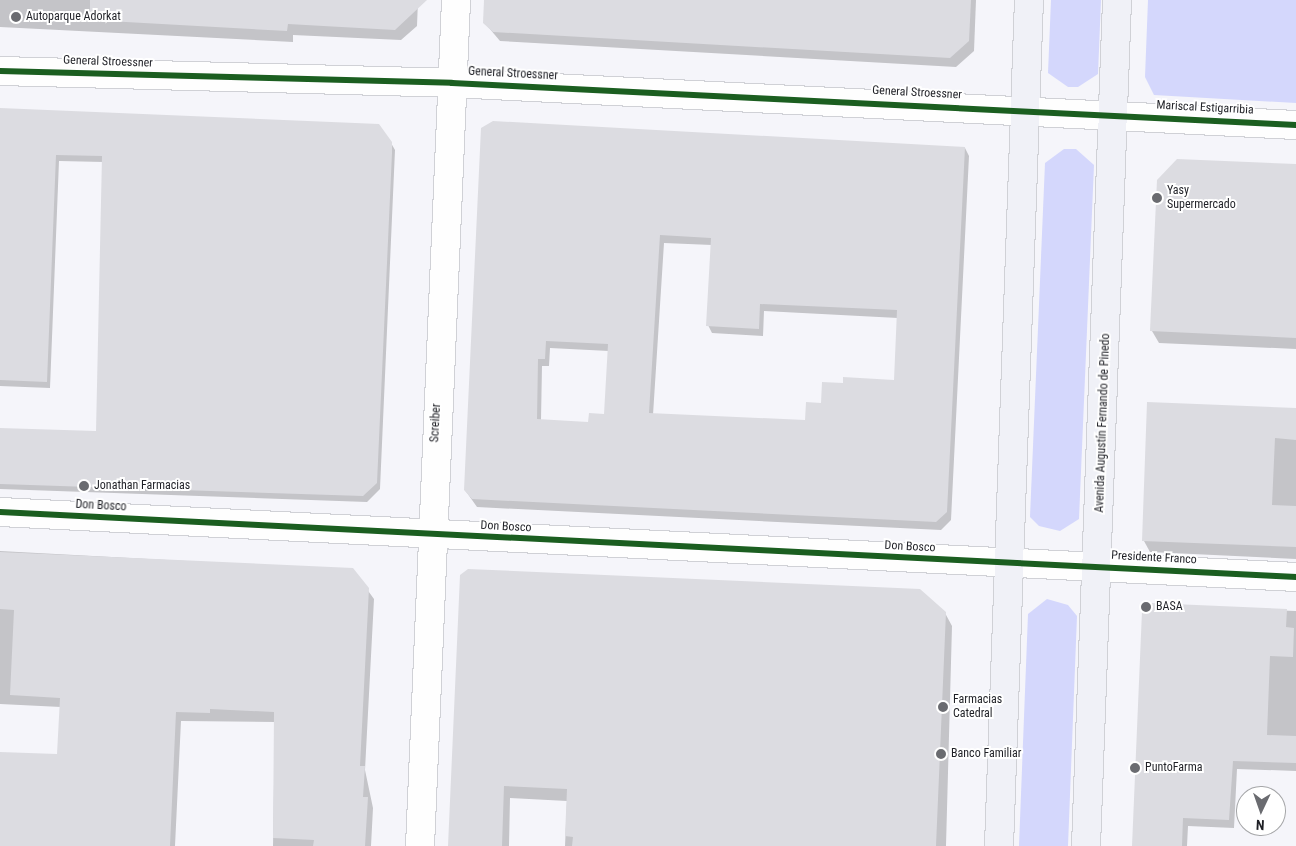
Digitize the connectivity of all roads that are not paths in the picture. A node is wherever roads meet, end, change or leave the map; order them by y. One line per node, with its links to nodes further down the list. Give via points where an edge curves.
1 (456, 0): 5 (street, Screiber)
2 (1029, 0): 6 (highway)
3 (1117, 0): 7 (highway, Avenida Augustín Fernando de Pinedo)
4 (0, 71): 5 (street, General Stroessner)
5 (452, 83): 6 (street, General Stroessner); 10 (street, Screiber)
6 (1024, 109): 7 (street, General Stroessner); 11 (highway)
7 (1112, 114): 8 (street, Mariscal Estigarribia); 12 (highway, Avenida Augustín Fernando de Pinedo)
8 (1296, 125)
9 (0, 512): 10 (street, Don Bosco)
10 (431, 534): 11 (street, Don Bosco); 14 (street, Screiber)
11 (1010, 564): 12 (street, Presidente Franco); 15 (highway)
12 (1098, 566): 13 (street, Presidente Franco); 16 (highway, Avenida Augustín Fernando de Pinedo)
13 (1296, 577)
14 (420, 846)
15 (999, 846)
16 (1086, 846)

